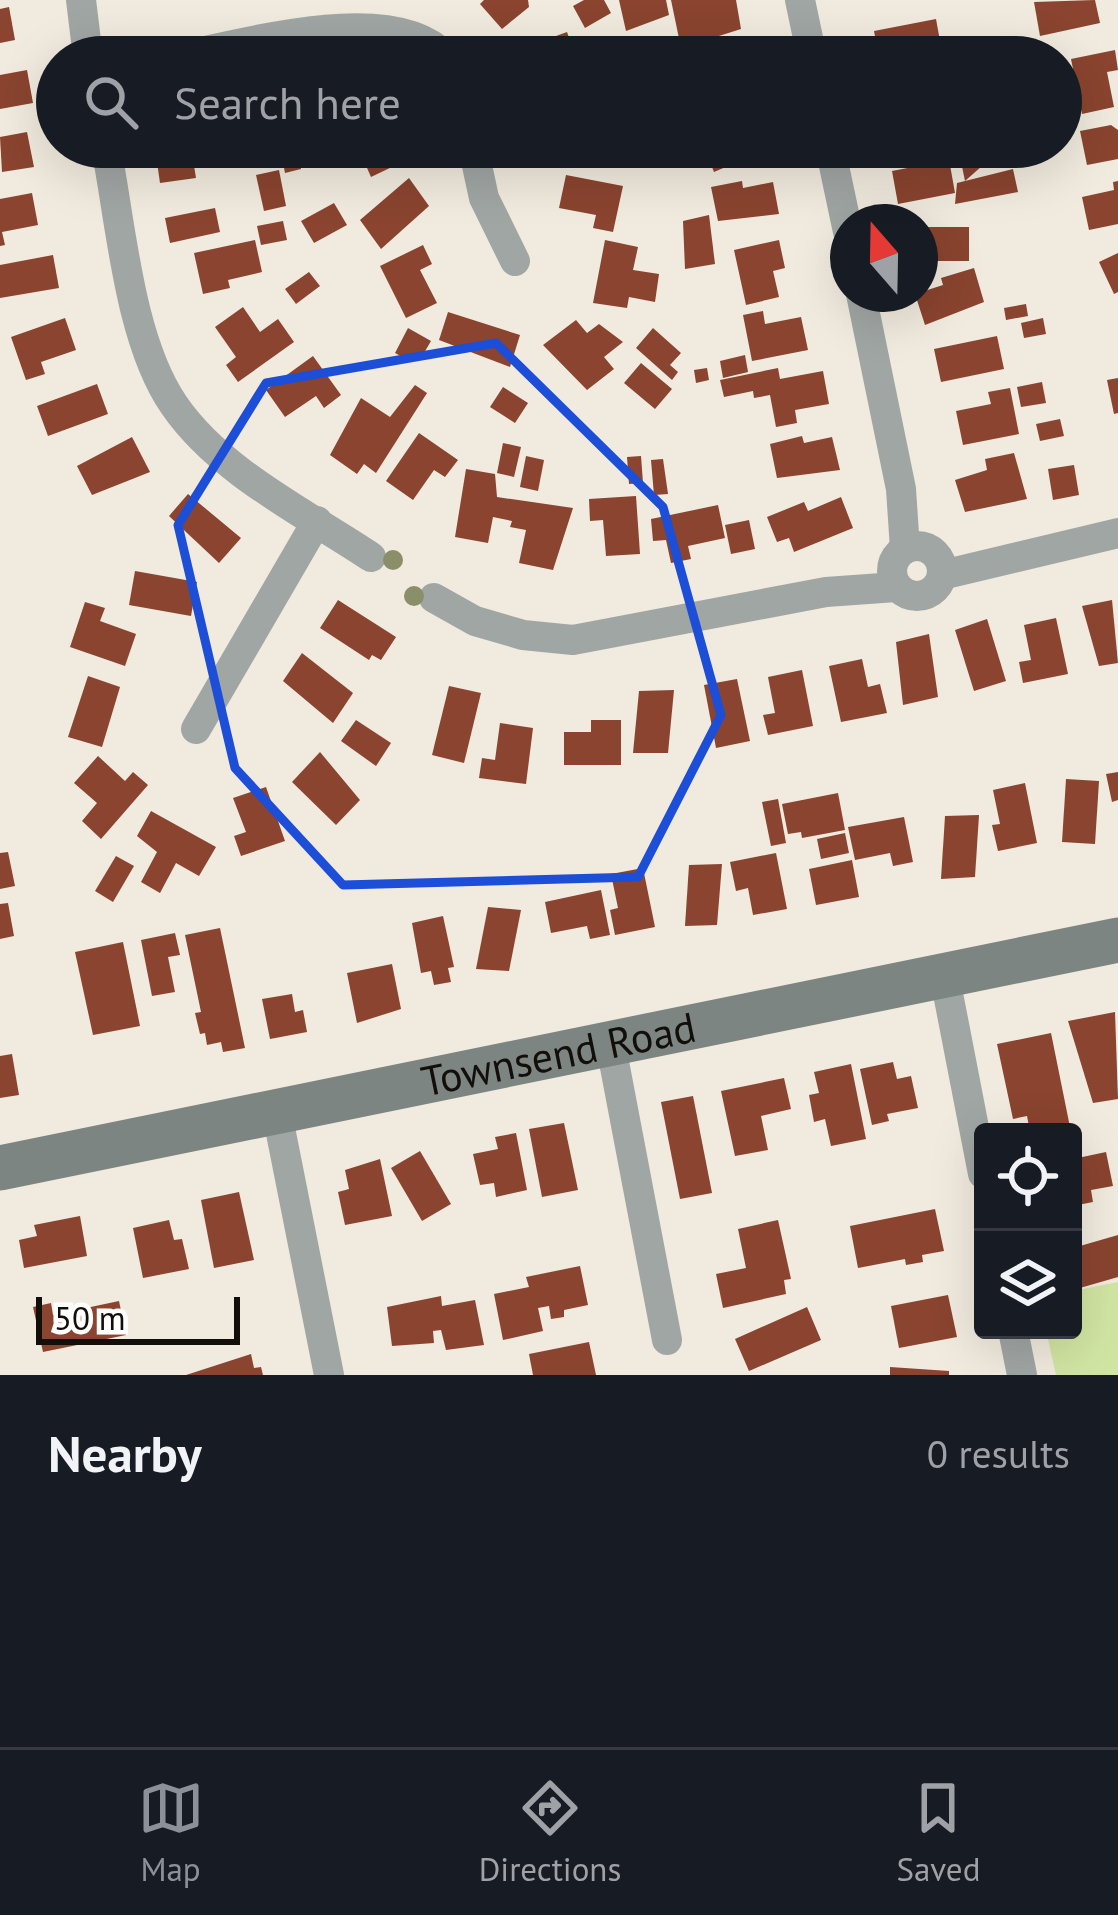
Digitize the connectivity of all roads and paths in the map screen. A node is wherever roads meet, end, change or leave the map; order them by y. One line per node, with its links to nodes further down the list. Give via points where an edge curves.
1 (69, 0): 4 (street)
2 (81, 0): 5 (street)
3 (800, 0): 8 (street)
4 (83, 36)
5 (85, 36)
6 (290, 36): 7 (street, via 372,21)
7 (423, 36)
8 (808, 36)
9 (110, 168): 15 (street, via 160,382 231,464)
10 (478, 168): 13 (street)
11 (834, 168): 12 (street)
12 (842, 204)
13 (515, 261)
14 (865, 312): 18 (street)
15 (317, 521): 17 (street); 20 (street)
16 (1118, 533): 18 (street)
17 (371, 557)
18 (916, 563): 19 (street, via 826,592 573,640 523,635)
19 (434, 598)
20 (196, 729)
21 (1118, 940): 22 (main road, Townsend Road)
22 (944, 973): 23 (main road, Townsend Road); 25 (street)
23 (610, 1041): 24 (main road, Townsend Road); 28 (street)
24 (276, 1108): 26 (main road, Townsend Road); 29 (street)
25 (974, 1128)
26 (0, 1168)
27 (1015, 1339): 30 (street)
28 (667, 1340)
29 (329, 1375)
30 (1022, 1375)

